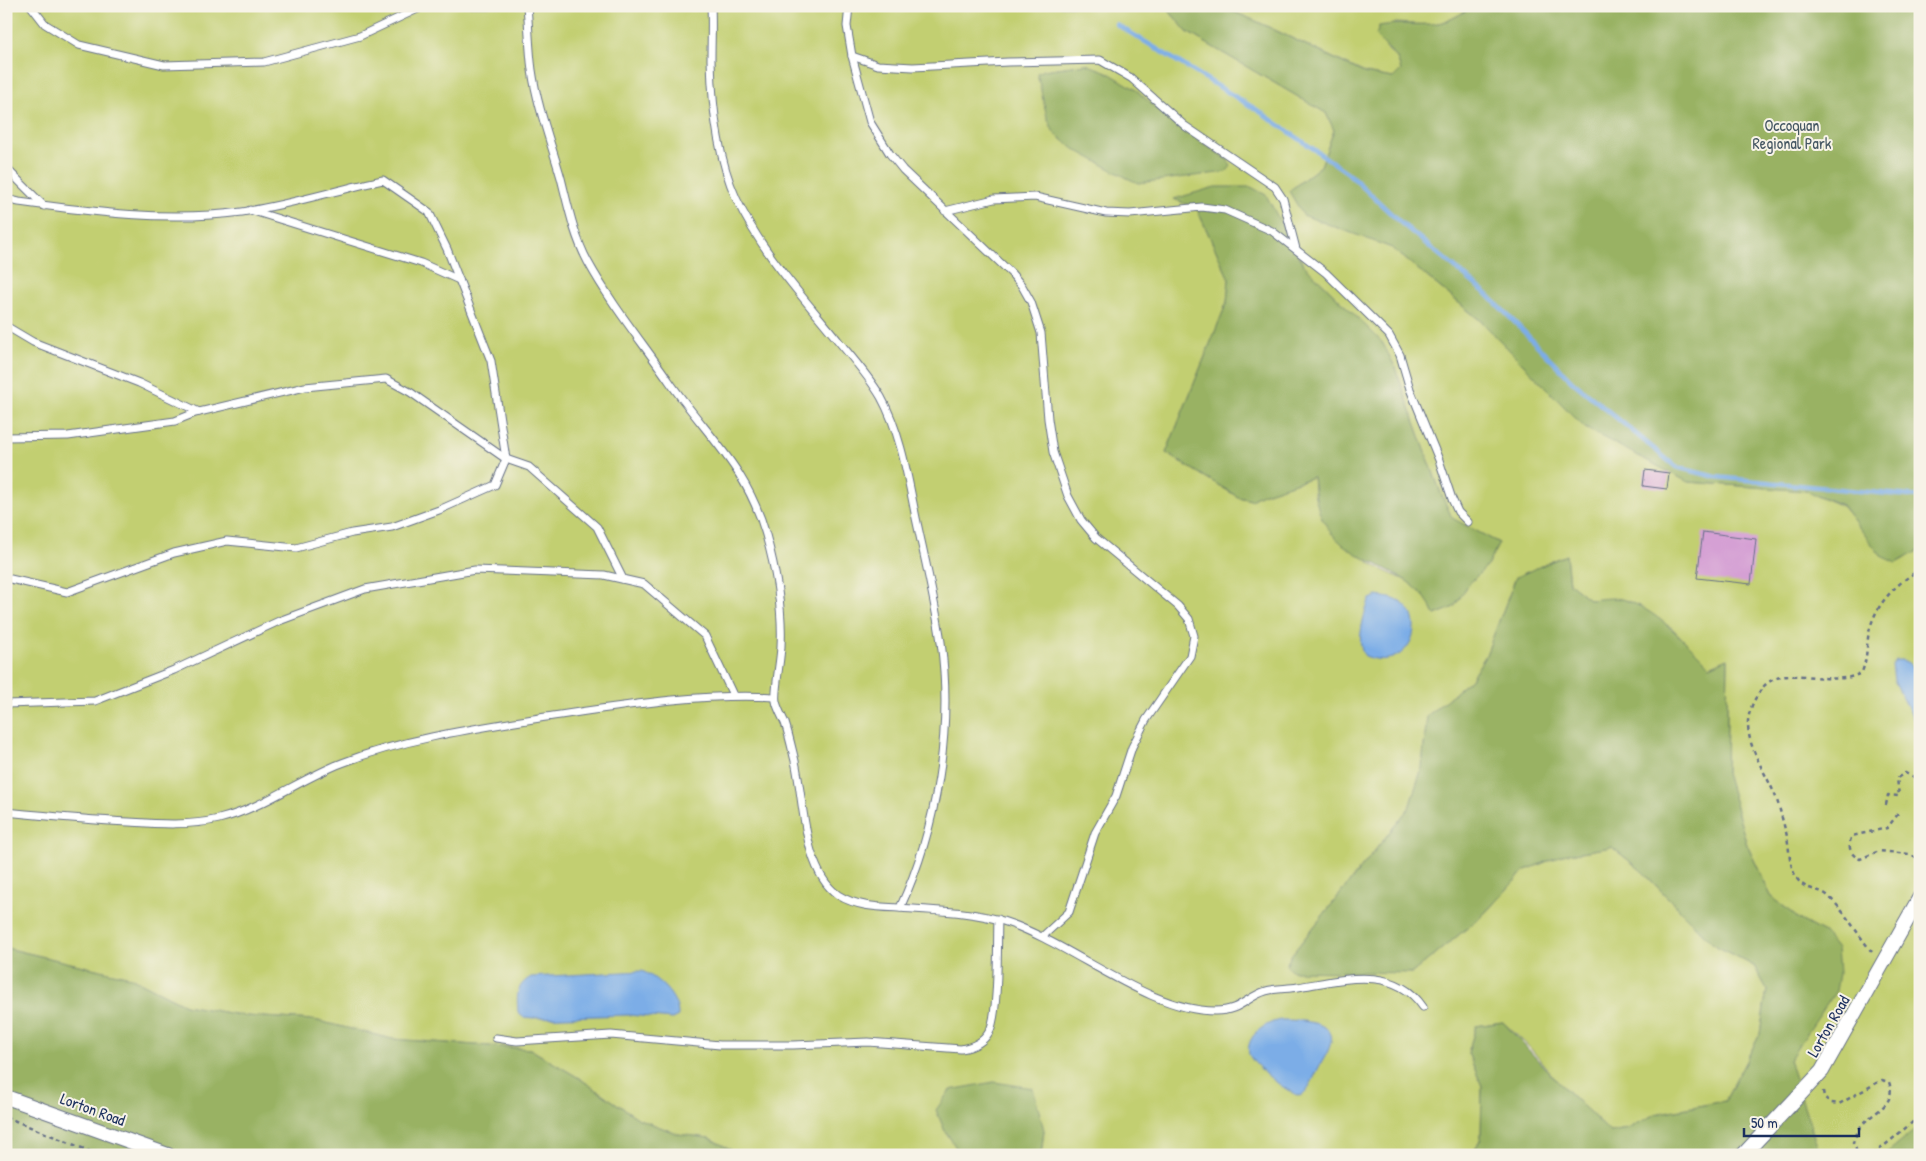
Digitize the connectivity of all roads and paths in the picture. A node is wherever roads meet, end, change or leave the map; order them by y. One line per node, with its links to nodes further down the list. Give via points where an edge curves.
1 (32, 6): 2 (lane, via 45,24 79,45 164,65 264,62 360,36)
2 (424, 6)
3 (527, 6): 23 (lane, via 532,72 581,246 604,288 671,384 736,466 757,506 772,559 780,612 781,642)
4 (711, 6): 31 (lane, via 713,100 727,175 753,229 780,268 866,375 889,413 932,591 944,678 940,766 919,860)
5 (849, 6): 6 (lane)
6 (852, 56): 11 (lane, via 863,104 879,139 903,170); 12 (lane, via 878,65 913,68 1100,60 1131,78 1185,126 1275,187 1283,199)
7 (6, 168): 9 (lane)
8 (6, 198): 9 (lane)
9 (44, 206): 10 (lane, via 122,214 187,216)
10 (249, 210): 13 (lane, via 421,263); 13 (lane, via 383,180 428,212 448,249)
11 (946, 211): 12 (lane, via 994,199 1025,196 1106,213 1202,207 1225,210 1250,219); 33 (lane, via 1011,273 1032,302 1041,333 1053,452 1059,475 1077,512 1096,538 1178,606 1189,619 1194,636 1190,656 1146,720 1132,747 1116,796 1095,833 1069,912)
12 (1296, 249): 18 (lane, via 1326,273 1389,335 1400,355 1452,499)
13 (459, 280): 17 (lane, via 491,361)
14 (6, 326): 15 (lane, via 33,342 139,383)
15 (198, 412): 16 (lane, via 175,420 68,436); 17 (lane, via 305,387 386,379)
16 (6, 437)
17 (506, 459): 20 (lane, via 495,485 392,527 352,533 296,548 228,541 174,553 67,592); 21 (lane, via 529,467 597,527)
18 (1468, 522)
19 (1920, 570): 34 (path, via 1910,575 1877,606 1862,672 1849,679 1778,677 1764,686 1752,704 1748,720 1750,740 1775,796 1787,836 1790,861 1798,879 1808,889 1825,893 1838,905 1872,953)
20 (6, 578)
21 (623, 579): 22 (lane, via 644,584 705,636); 24 (lane, via 604,575 475,570 365,589 95,701)
22 (733, 696): 23 (lane); 27 (lane, via 579,712 440,736 342,763 244,811 192,824)
23 (774, 697): 31 (lane, via 787,730 810,848 819,874 829,887 851,902)
24 (6, 704)
25 (1920, 788): 26 (path, via 1914,777 1905,774 1897,778 1899,796 1888,795)
26 (1886, 805)
27 (6, 812)
28 (1898, 814): 29 (path, via 1887,828 1852,836 1851,852 1860,859 1879,851 1903,853)
29 (1920, 860)
30 (1920, 897): 34 (street, Lorton Road)
31 (900, 908): 32 (lane)
32 (998, 919): 33 (lane); 36 (lane, via 992,1027 981,1042 972,1047 961,1049 868,1042 720,1045 611,1035 517,1041)
33 (1043, 936): 35 (lane, via 1145,991 1192,1008 1229,1010 1266,991 1355,978 1400,985)
34 (1883, 961): 43 (street, Lorton Road, via 1822,1071)
35 (1423, 1007)
36 (496, 1038)
37 (1823, 1089): 44 (path, via 1824,1097 1830,1103 1839,1104 1882,1080 1889,1082 1892,1089 1890,1097 1880,1111 1862,1125 1853,1142)
38 (6, 1097): 42 (street, Lorton Road)
39 (1920, 1116): 45 (path)
40 (6, 1117): 41 (path)
41 (99, 1155)
42 (168, 1155)
43 (1743, 1155)
44 (1858, 1155)
45 (1873, 1155)

